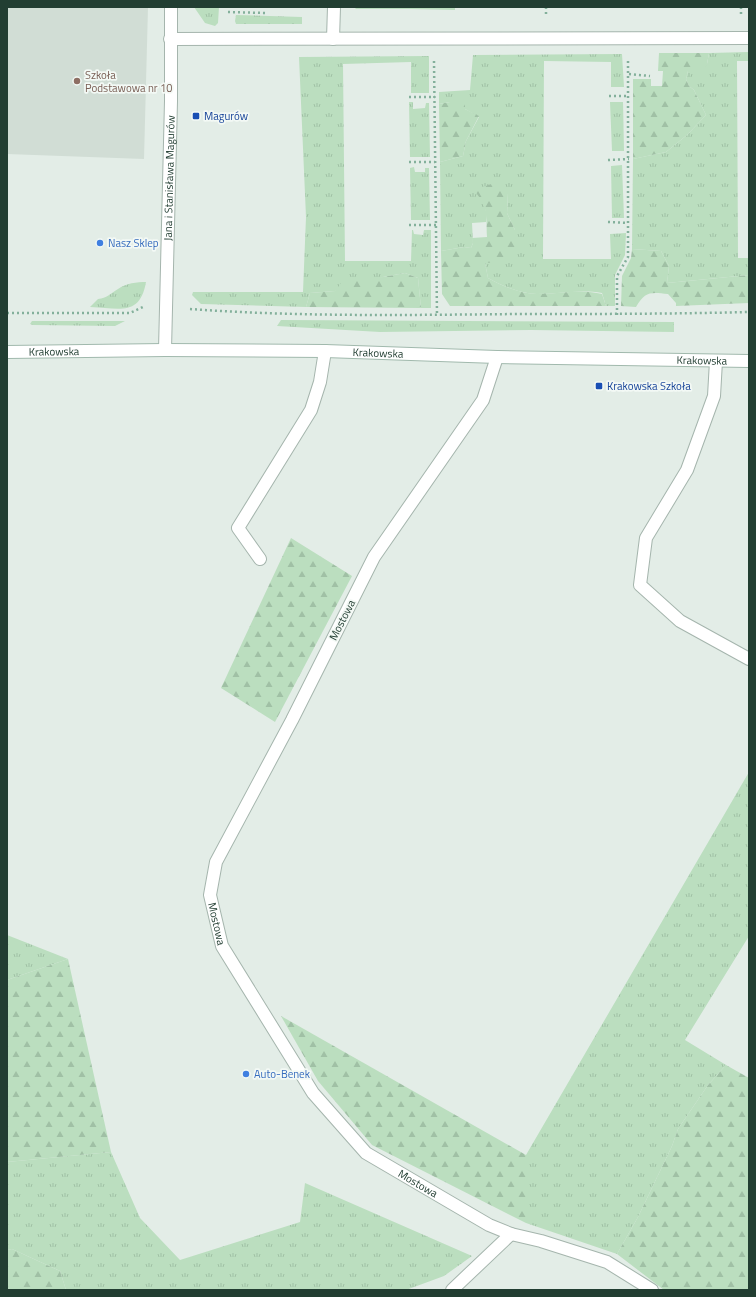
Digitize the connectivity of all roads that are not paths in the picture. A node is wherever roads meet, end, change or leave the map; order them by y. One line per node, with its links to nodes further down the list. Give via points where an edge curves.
1 (171, 7): 4 (street, Jana i Stanisława Magurów)
2 (334, 7): 5 (street)
3 (749, 38): 5 (street)
4 (170, 39): 5 (street); 6 (street, Jana i Stanisława Magurów)
5 (333, 39)
6 (165, 350): 7 (street, Krakowska); 8 (street, Krakowska)
7 (325, 351): 9 (street, Krakowska); 12 (street, via 320,382 311,410 238,528)
8 (7, 352)
9 (497, 357): 10 (street, Krakowska); 14 (street, Mostowa, via 483,400 374,557 292,720 216,862 210,895 222,946 313,1093 373,1157 489,1225)
10 (716, 361): 11 (street, Krakowska); 13 (street, via 714,396 687,470 646,538 640,585 680,621)
11 (749, 361)
12 (260, 559)
13 (749, 659)
14 (511, 1234): 15 (street); 16 (street, Mostowa, via 607,1262)
15 (452, 1290)
16 (652, 1290)

